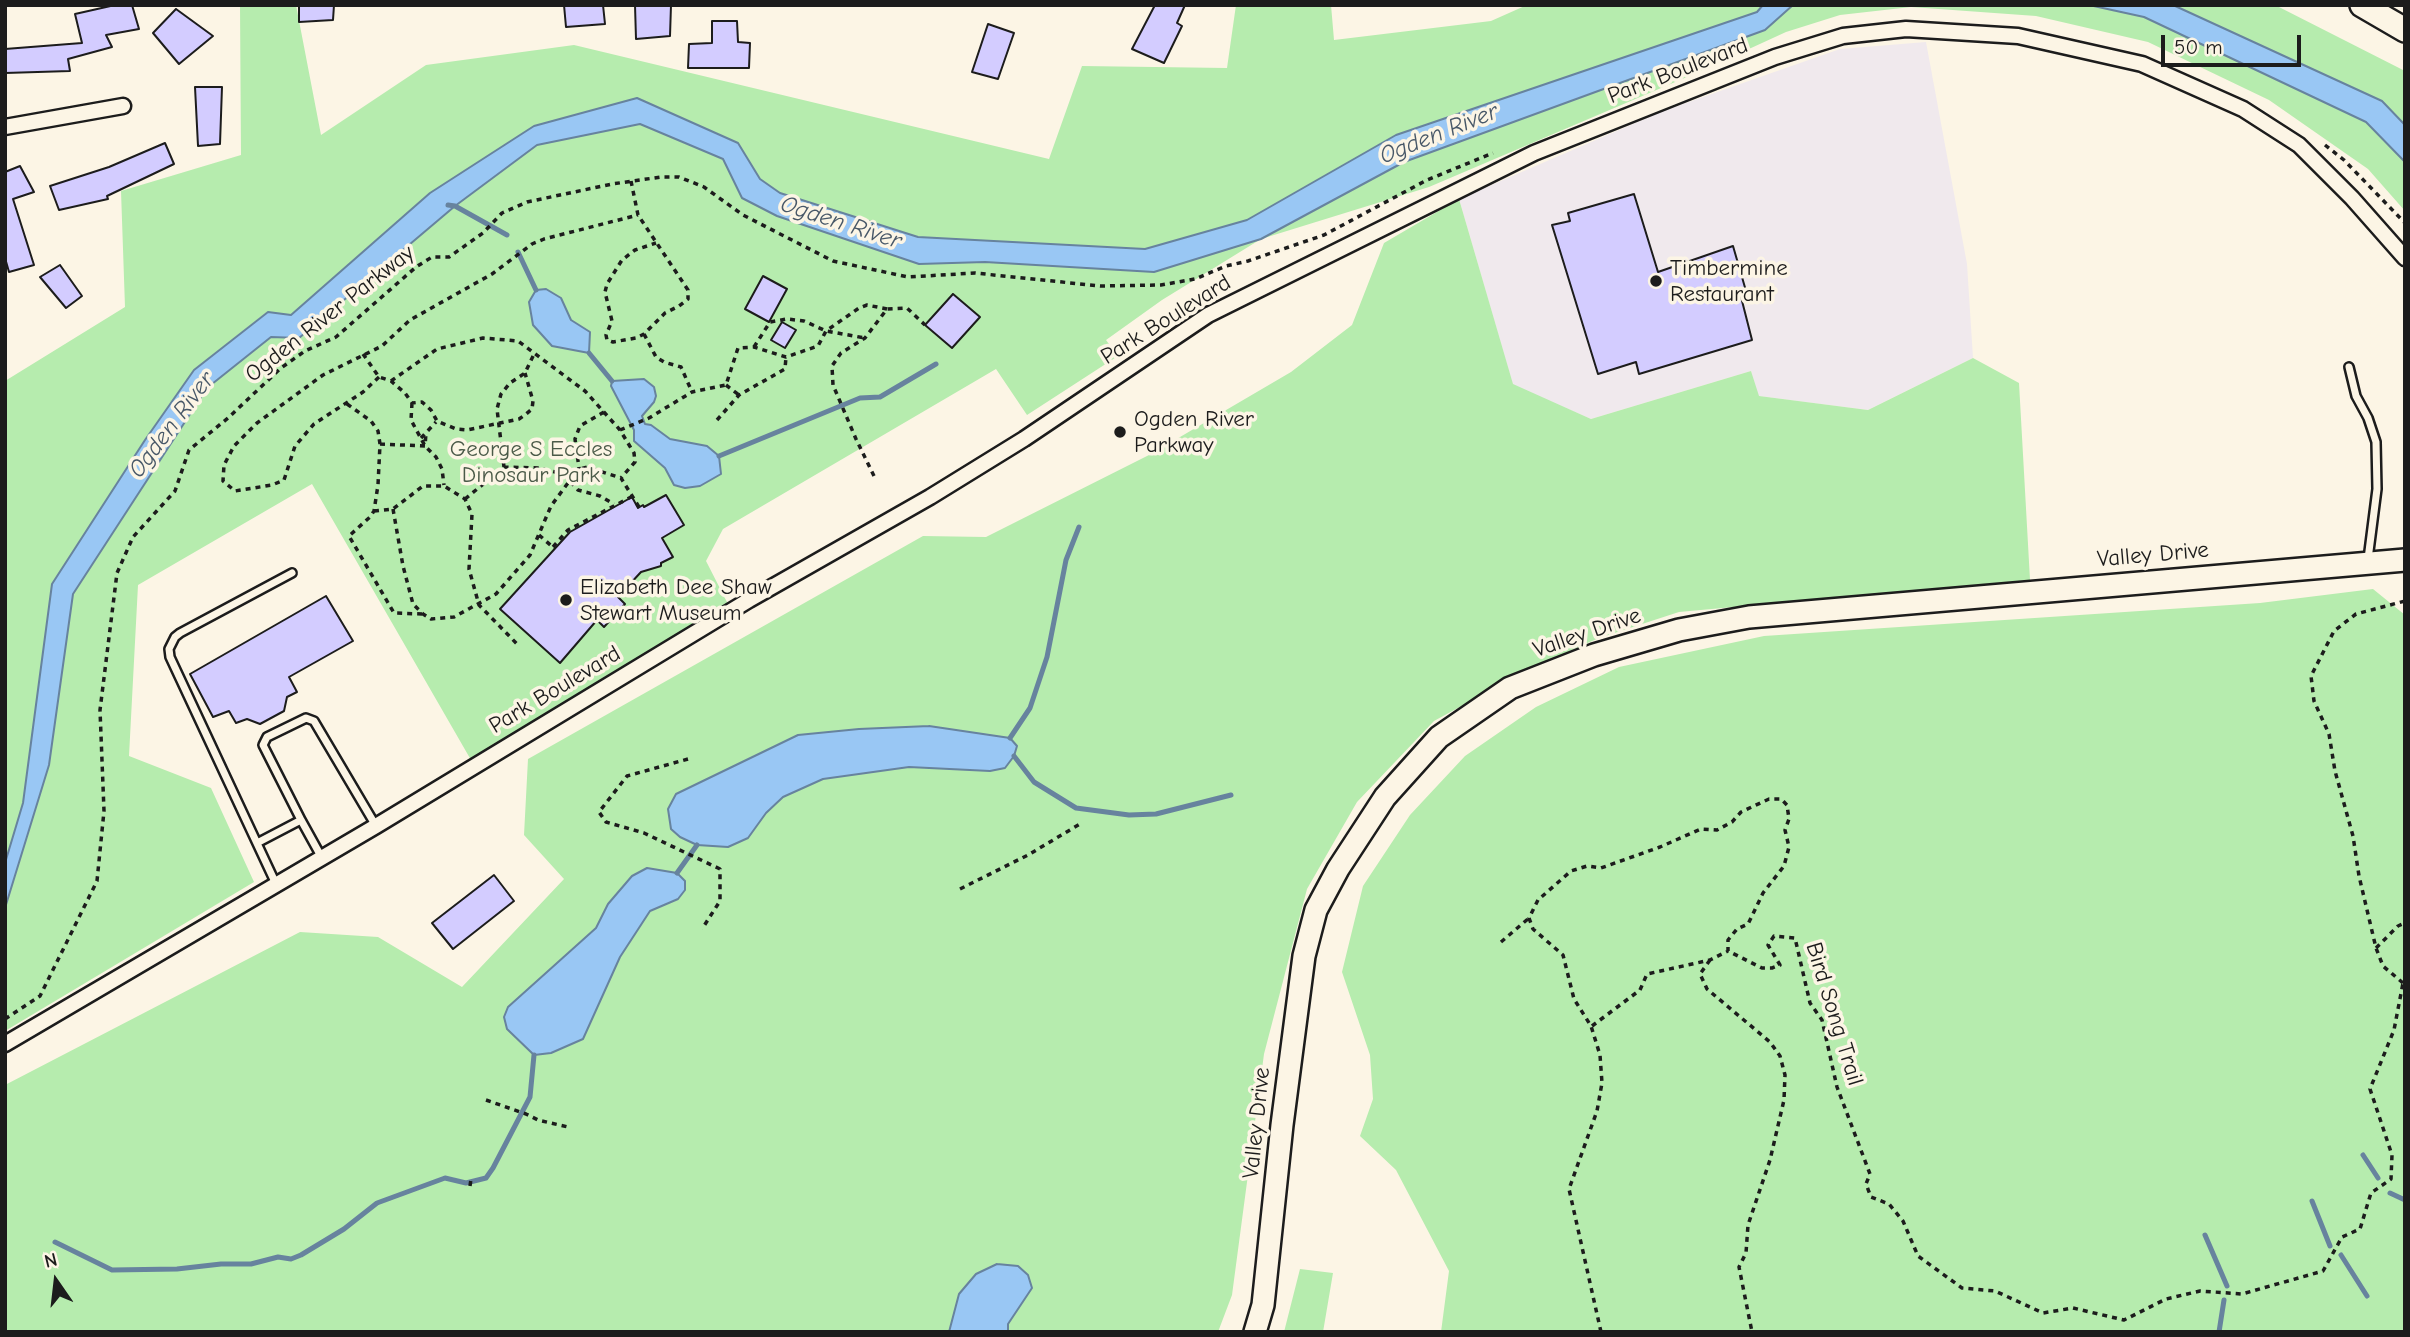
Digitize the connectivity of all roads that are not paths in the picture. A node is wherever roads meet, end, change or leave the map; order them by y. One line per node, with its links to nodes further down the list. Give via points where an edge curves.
1 (2362, 5): 2 (main road)
2 (2405, 30)
3 (123, 106): 4 (street)
4 (5, 127)
5 (2405, 258): 11 (street, Park Boulevard, via 2299,145 2242,109 2142,64 2018,36 1906,29 1843,36 1763,62 1534,153 1208,315 1014,445)
6 (2349, 367): 8 (lane, via 2376,442 2377,489)
7 (2405, 560): 8 (street, Valley Drive)
8 (2368, 563): 16 (street, Valley Drive, via 1726,621 1594,655 1510,688 1439,737 1385,797 1316,910 1304,956 1264,1305)
9 (292, 573): 12 (lane, via 175,637 169,649)
10 (300, 820): 11 (lane, via 263,745 267,737 306,718 314,721); 12 (lane); 13 (lane)
11 (376, 826): 13 (street, Park Boulevard)
12 (257, 843): 14 (lane)
13 (322, 858): 14 (street, Park Boulevard)
14 (277, 884): 15 (street, Park Boulevard)
15 (5, 1044)
16 (1255, 1332)

